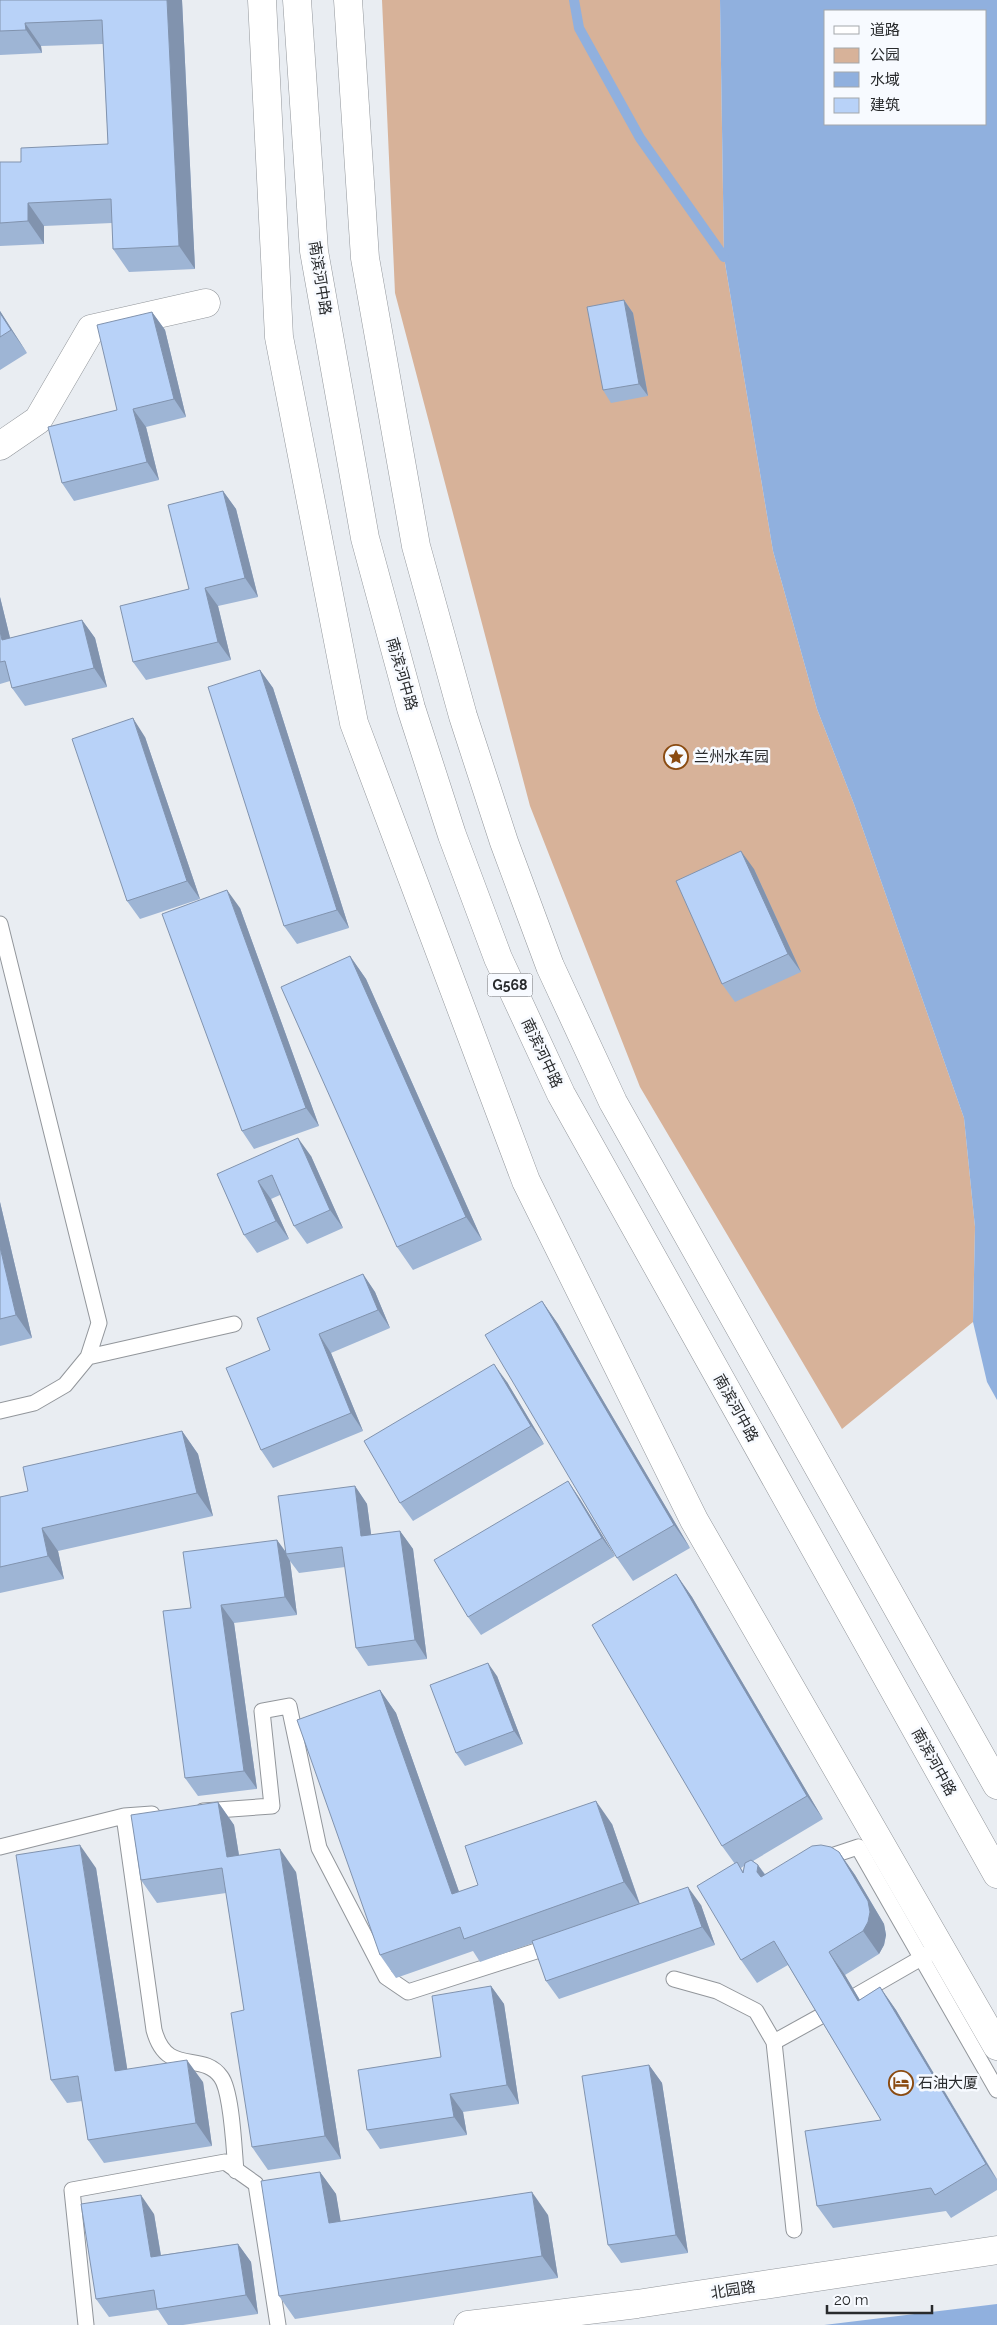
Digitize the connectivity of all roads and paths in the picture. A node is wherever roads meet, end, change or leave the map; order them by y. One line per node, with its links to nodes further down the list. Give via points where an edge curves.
1 (262, 0): 18 (main road, via 279,337 354,723 526,1181 694,1520)
2 (297, 0): 16 (main road, 南滨河中路 / G568, via 314,250 365,538 411,708 462,862 498,958 561,1094)
3 (348, 0): 10 (main road, G568, via 366,258 416,546 463,716 504,842 550,966 613,1102)
4 (206, 303): 5 (main road, via 91,329 38,420)
5 (0, 446)
6 (0, 924): 8 (lane, via 99,1323)
7 (234, 1324): 8 (lane)
8 (88, 1357): 9 (lane, via 65,1385 34,1403)
9 (0, 1411)
10 (997, 1785)
11 (184, 1812): 17 (lane, via 272,1806 262,1711 290,1706 319,1848 386,1977 408,1992)
12 (164, 1813): 13 (lane)
13 (124, 1816): 14 (lane); 25 (lane, via 157,2040 170,2057 207,2066 221,2076 227,2092)
14 (0, 1847)
15 (811, 1862): 18 (lane, via 858,1847)
16 (997, 1874)
17 (567, 1941)
18 (931, 1953): 20 (lane); 23 (main road); 24 (lane)
19 (674, 1979): 22 (lane, via 717,1991 756,2011)
20 (857, 1995)
21 (821, 2016): 22 (lane)
22 (774, 2042): 26 (lane)
23 (997, 2046)
24 (997, 2090)
25 (236, 2171): 28 (lane, via 225,2162 72,2190); 29 (lane, via 256,2184)
26 (794, 2230)
27 (997, 2250): 30 (main road, 北园路, via 637,2304)
28 (86, 2325)
29 (278, 2325)
30 (468, 2325)

